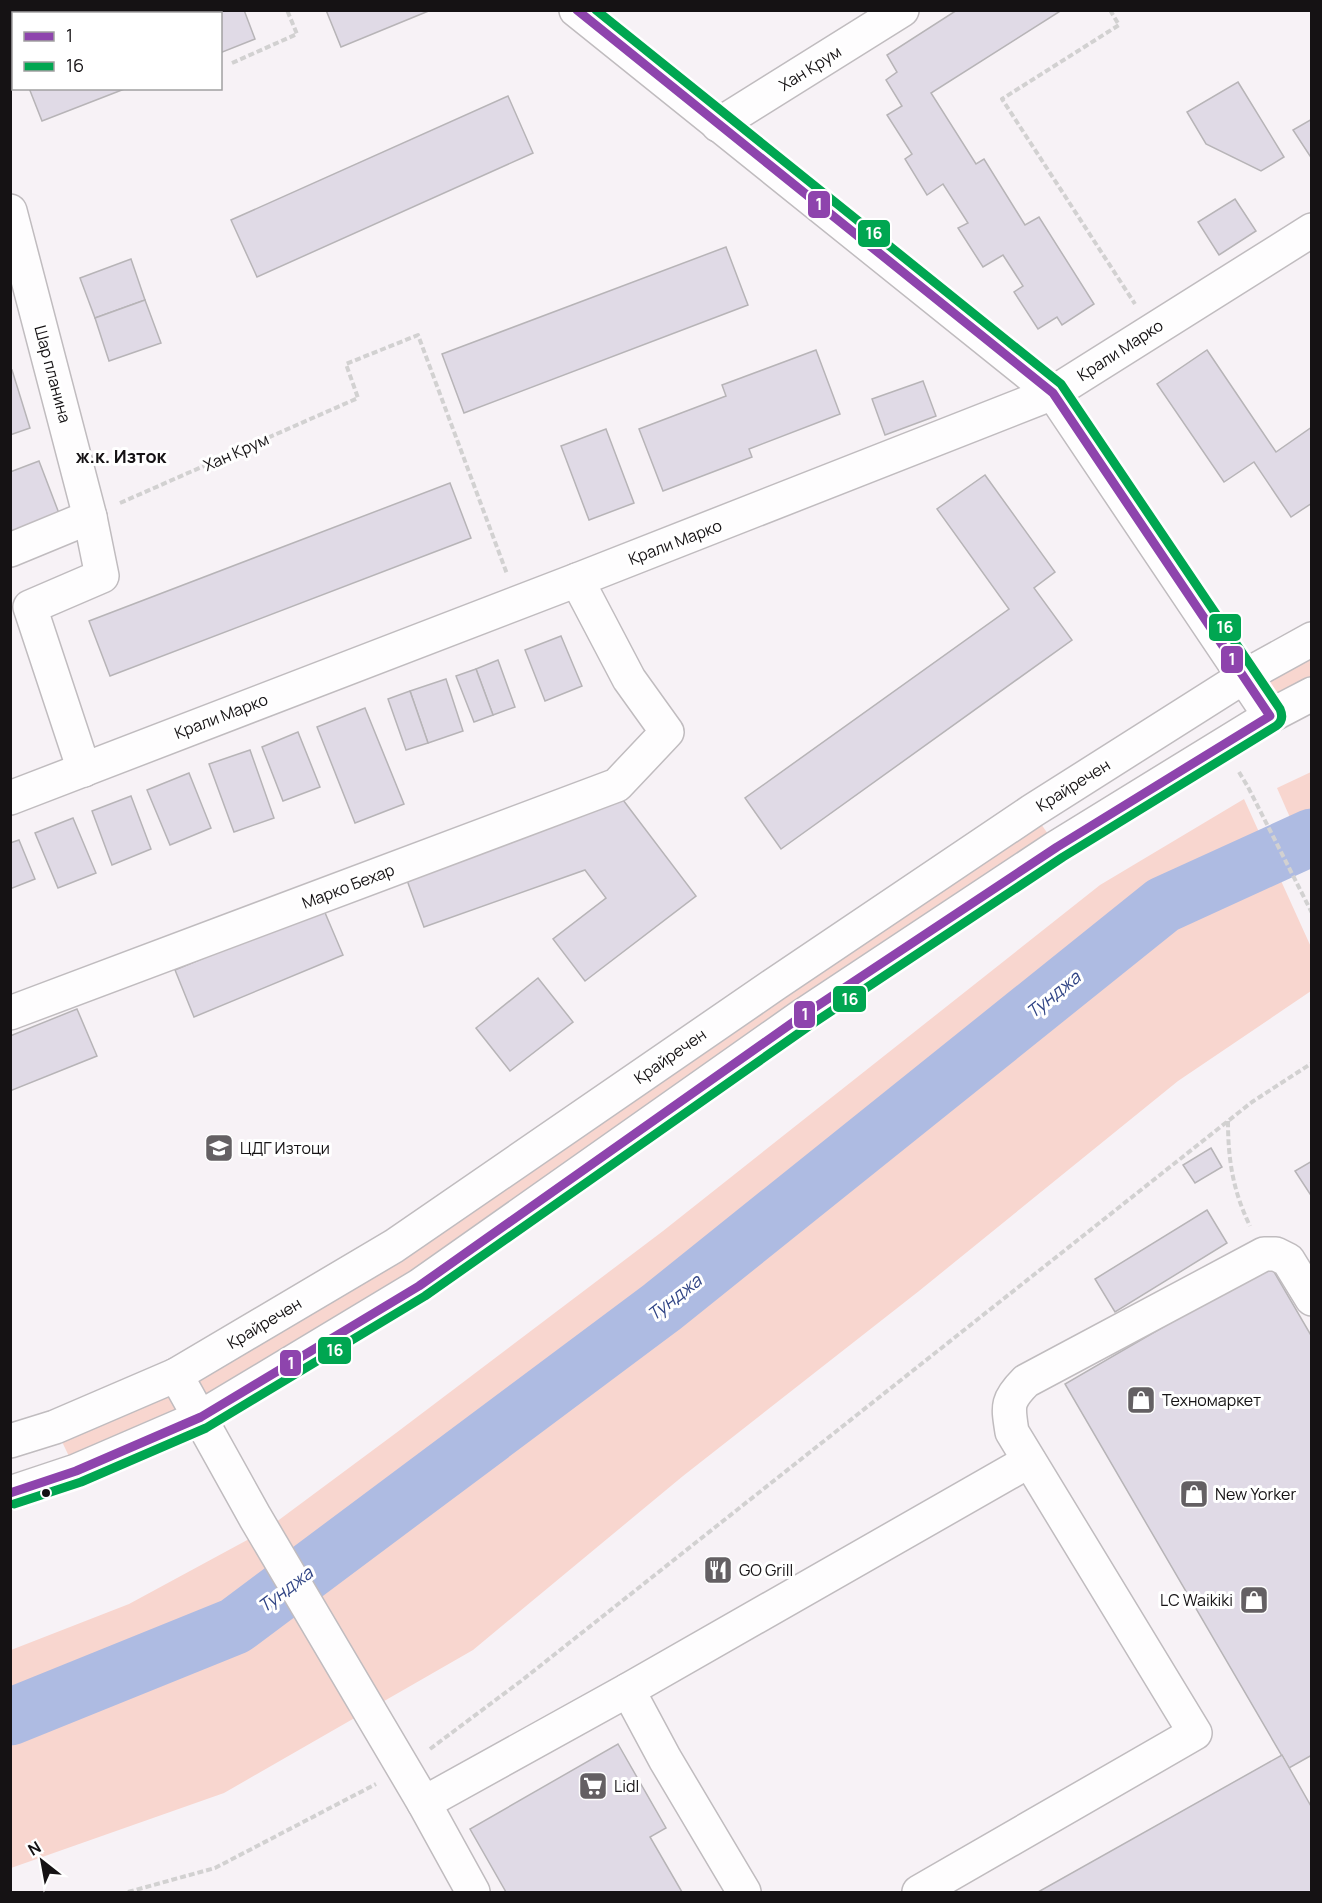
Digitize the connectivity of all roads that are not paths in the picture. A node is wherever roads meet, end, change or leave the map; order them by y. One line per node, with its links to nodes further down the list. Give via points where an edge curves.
1 (576, 10): 3 (street)
2 (902, 10): 3 (street, Хан Крум)
3 (718, 125): 6 (street)
4 (10, 210): 7 (street, Шар планина)
5 (1311, 230): 6 (street, Крали Марко)
6 (1053, 393): 9 (street, Крали Марко); 11 (street)
7 (90, 517): 8 (street); 14 (street, Шар планина, via 102,576 30,607)
8 (10, 550)
9 (577, 580): 14 (street, Крали Марко); 16 (street, Марко Бехар, via 629,680 667,732 617,785)
10 (1311, 639): 11 (street, Крайречен)
11 (1245, 676): 13 (street); 18 (street, Крайречен, via 1022,817 394,1246)
12 (1311, 694): 13 (street)
13 (1270, 716): 19 (street, via 1057,847 812,1010 419,1286)
14 (84, 770): 15 (street, Крали Марко)
15 (10, 798)
16 (10, 1013)
17 (1311, 1299): 21 (street, via 1288,1260 1264,1254 1026,1381 1013,1394 1009,1408 1012,1432)
18 (176, 1375): 19 (street); 20 (street, Крайречен, via 55,1427)
19 (201, 1417): 22 (street, via 76,1471); 24 (street, via 255,1517)
20 (10, 1441)
21 (1029, 1461): 23 (street); 27 (street, via 1195,1732)
22 (10, 1492)
23 (628, 1690): 24 (street); 26 (street)
24 (424, 1803): 25 (street)
25 (473, 1893)
26 (744, 1893)
27 (919, 1893)

